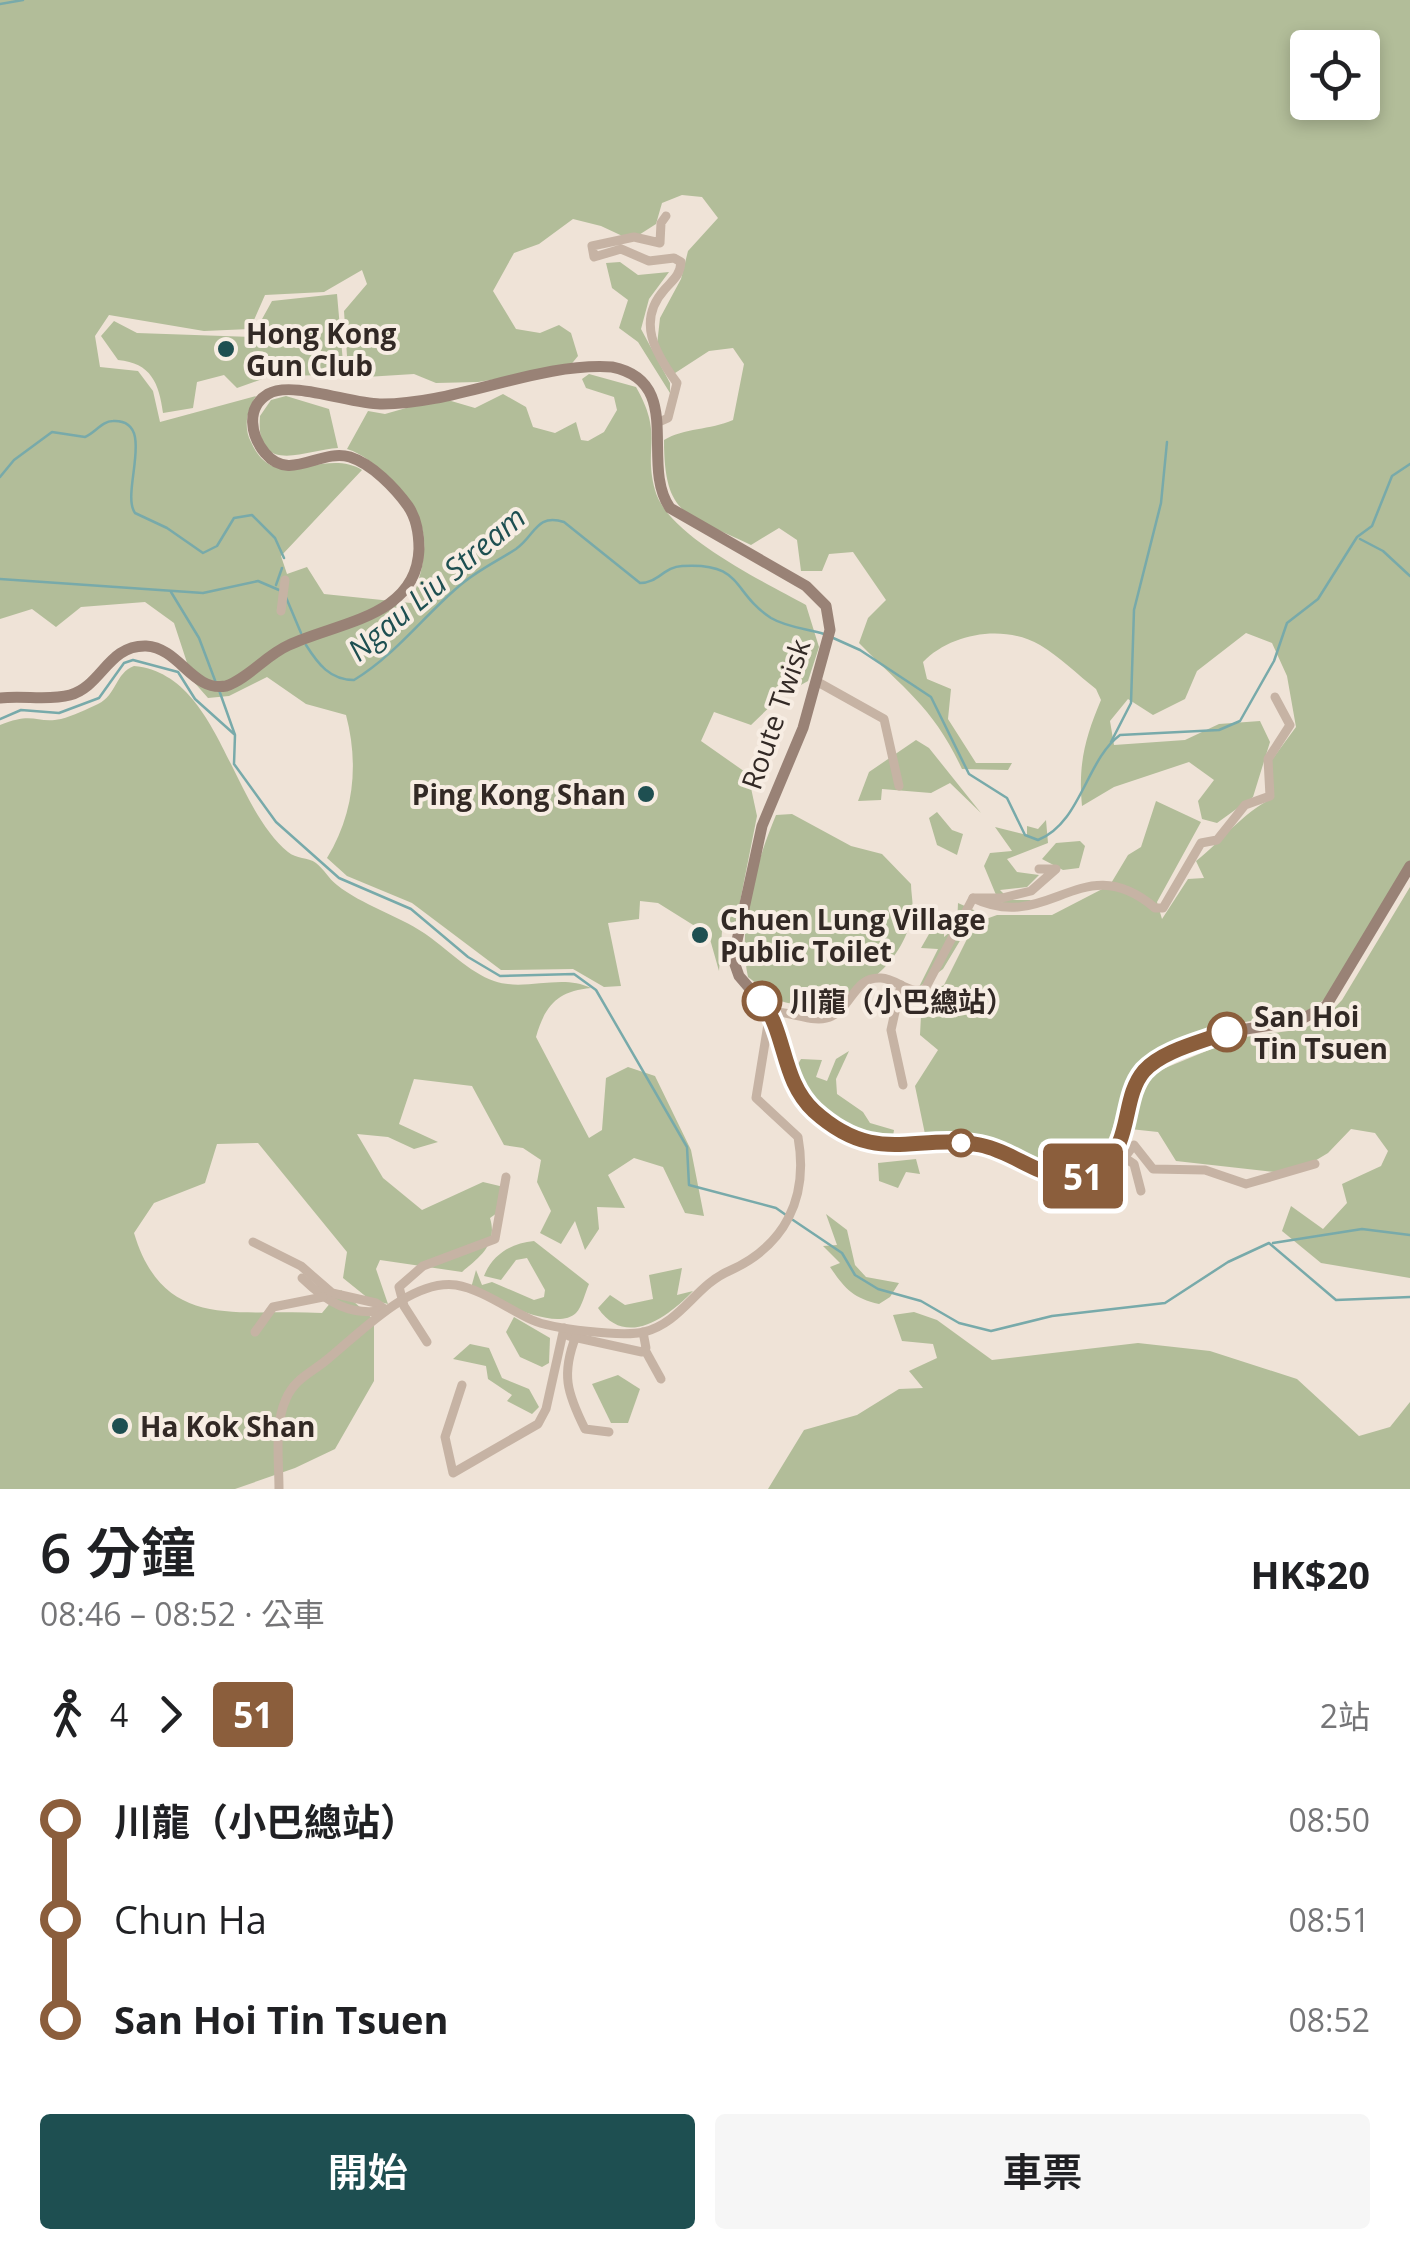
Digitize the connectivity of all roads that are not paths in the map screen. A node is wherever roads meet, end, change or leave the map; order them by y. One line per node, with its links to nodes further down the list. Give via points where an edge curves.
1 (666, 216): 2 (street, via 660,243 634,237 592,246 594,257 621,248 650,261 681,262 680,274 654,302 648,324 677,384 675,404)
2 (659, 422): 5 (main road, Route Twisk, via 658,475 670,508 814,592 826,606 830,630); 7 (main road, Route Twisk, via 646,386 606,367 388,404 286,389 268,394 252,425 268,457 292,466 330,456 358,461 404,501 418,531 417,568 404,592 372,614 284,647 226,686 199,680 169,652 136,647 111,658 74,693)
3 (285, 580): 4 (street)
4 (280, 611)
5 (816, 682): 8 (street, via 884,719); 13 (main road, Route Twisk, via 762,826 734,950 736,972)
6 (1275, 697): 11 (street, via 1290,725 1268,758 1270,796 1245,805 1217,840 1201,843 1162,908 1136,891 1102,882 1031,906 997,910)
7 (0, 698)
8 (899, 786)
9 (1410, 866): 17 (main road, via 1326,1006 1298,1022 1227,1032 1150,1065 1137,1082 1118,1145)
10 (1039, 870): 11 (street, via 1056,868 1031,890)
11 (973, 898): 12 (street, via 932,982 919,992)
12 (900, 986): 13 (street, via 882,978 862,982 828,1018); 14 (street, via 891,1030)
13 (770, 1012): 17 (main road, Route Twisk, via 800,1094 848,1132 901,1148 976,1144 1055,1176); 27 (street, via 756,1098 798,1137 794,1210 786,1229 750,1262 711,1282 677,1316)
14 (904, 1086)
15 (1125, 1158): 16 (street, via 1134,1146 1153,1169 1205,1170 1246,1184); 17 (street); 19 (street, via 1134,1164)
16 (1315, 1164)
17 (1090, 1173)
18 (506, 1177): 23 (street, via 496,1239 423,1266 399,1287)
19 (1142, 1191)
20 (254, 1242): 22 (street, via 301,1266)
21 (302, 1278): 22 (street)
22 (327, 1296): 24 (street); 25 (street, via 272,1307)
23 (402, 1299): 24 (street); 26 (street, via 439,1285 459,1286); 29 (street)
24 (386, 1310): 34 (street, via 306,1371 286,1397)
25 (256, 1332)
26 (562, 1332): 27 (street); 28 (street); 32 (street, via 538,1424 453,1473 445,1436)
27 (643, 1332): 30 (street)
28 (576, 1336): 30 (street); 33 (street, via 564,1368 566,1383 585,1428)
29 (428, 1342)
30 (645, 1350): 31 (street)
31 (661, 1379)
32 (462, 1385)
33 (609, 1432)
34 (280, 1489)

